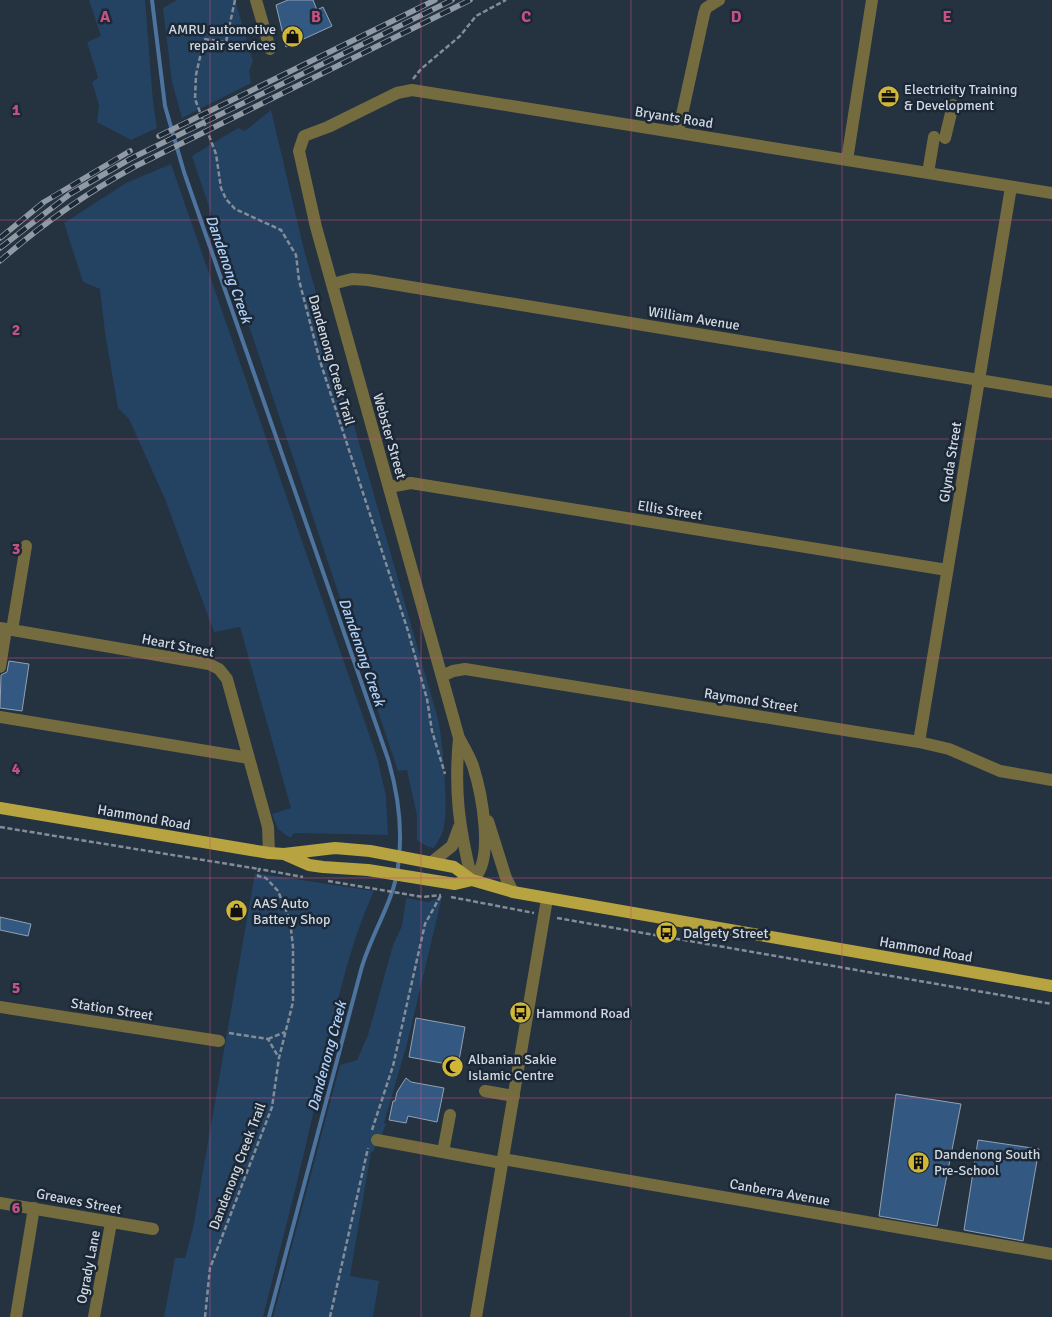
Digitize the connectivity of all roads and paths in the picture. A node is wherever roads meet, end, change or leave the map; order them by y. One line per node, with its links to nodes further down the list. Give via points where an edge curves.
1 (235, 0): 28 (path, Dandenong Creek Trail, via 226,42 204,39 196,75 195,99 214,146 226,200 235,209 281,230 296,255 299,280 320,361 397,594 427,699 442,770)
2 (256, 0): 6 (street)
3 (506, 0): 7 (path, via 476,16 460,36 421,69 412,81)
4 (718, 0): 9 (street, via 706,8 704,14)
5 (872, 0): 11 (street)
6 (270, 49)
7 (412, 90): 9 (street, Bryants Road); 10 (street, Bryants Road, via 307,133)
8 (953, 105): 12 (street)
9 (678, 133): 11 (street, Bryants Road)
10 (301, 140): 15 (street, Webster Street, via 299,151)
11 (847, 160): 12 (street, Bryants Road)
12 (928, 173): 13 (street, Bryants Road)
13 (1011, 186): 14 (street, Bryants Road); 16 (street, Glynda Street)
14 (1052, 194)
15 (332, 284): 16 (street, William Avenue, via 352,279 368,280); 18 (street, Webster Street)
16 (979, 380): 17 (street, William Avenue); 20 (street, Glynda Street)
17 (1052, 392)
18 (389, 487): 20 (street, Ellis Street, via 411,483); 23 (street, Webster Street)
19 (26, 546): 21 (street)
20 (947, 570): 26 (street, Glynda Street)
21 (6, 629): 22 (street); 27 (street, Heart Street, via 217,667 227,679)
22 (0, 667)
23 (442, 676): 25 (street, Webster Street); 26 (street, Raymond Street, via 465,669)
24 (0, 717): 27 (street)
25 (460, 738): 30 (street, Webster Street, via 473,766); 32 (street, Webster Street, via 457,767)
26 (919, 742): 29 (street, Raymond Street, via 949,749 1000,771)
27 (249, 758): 34 (street, Heart Street, via 269,831)
28 (448, 780)
29 (1052, 780)
30 (482, 802): 40 (street, Webster Street, via 485,845 479,871); 41 (street, Webster Street)
31 (0, 808): 34 (main road, Hammond Road)
32 (459, 826): 36 (street, Webster Street, via 450,848); 40 (street, Webster Street)
33 (0, 827): 37 (path)
34 (269, 853): 35 (main road, Hammond Road)
35 (284, 854): 36 (main road, Hammond Road, via 321,849 370,851); 40 (main road, Hammond Road, via 316,866 368,870 455,884)
36 (430, 861): 40 (main road, Hammond Road, via 459,869)
37 (258, 869): 38 (path); 48 (path, Dandenong Creek Trail, via 258,876 266,878 278,891 292,930 293,1002)
38 (304, 877)
39 (322, 880): 42 (path, via 423,897)
40 (472, 880): 41 (main road, Hammond Road)
41 (513, 892): 43 (main road, Hammond Road)
42 (441, 895): 44 (path); 55 (path, via 425,924 393,1066)
43 (548, 899): 44 (street); 45 (main road, Hammond Road)
44 (545, 916): 46 (path); 53 (street)
45 (1052, 986)
46 (1052, 1004)
47 (0, 1007): 50 (street, Station Street)
48 (286, 1032): 49 (path); 51 (path, Dandenong Creek Trail)
49 (268, 1039): 50 (path, via 227,1033); 51 (path)
50 (219, 1041)
51 (279, 1058): 65 (path, Dandenong Creek Trail, via 272,1107 210,1268)
52 (485, 1091): 53 (street)
53 (514, 1096): 57 (street)
54 (450, 1115): 56 (street)
55 (372, 1138): 56 (street, Canberra Avenue); 66 (path)
56 (443, 1152): 57 (street, Canberra Avenue)
57 (502, 1161): 62 (street, Canberra Avenue); 67 (street)
58 (0, 1203): 59 (street, Greaves Street)
59 (34, 1208): 60 (street, Greaves Street); 63 (street)
60 (111, 1223): 61 (street, Greaves Street); 64 (street, Ogrady Lane)
61 (153, 1229)
62 (1052, 1254)
63 (16, 1317)
64 (94, 1317)
65 (205, 1317)
66 (330, 1317)
67 (476, 1317)

